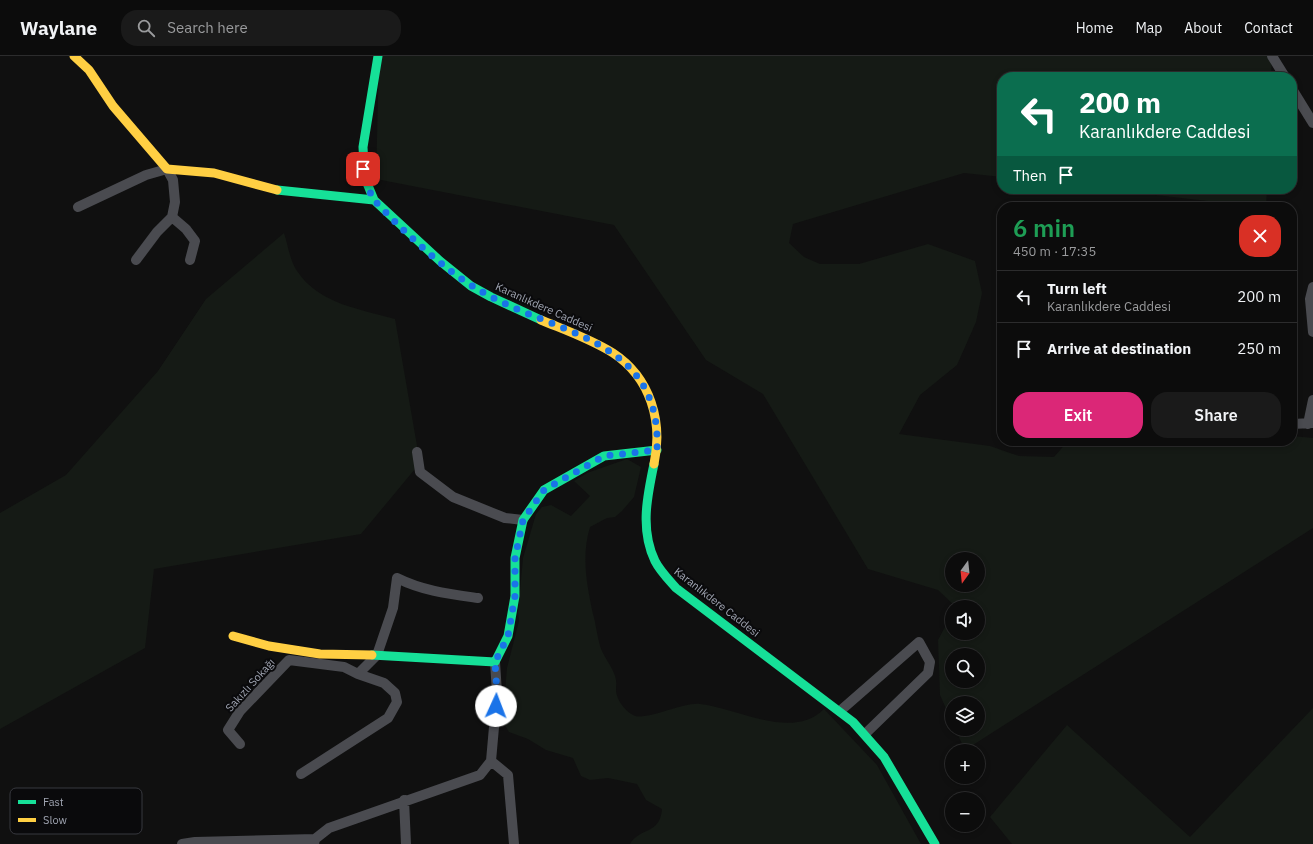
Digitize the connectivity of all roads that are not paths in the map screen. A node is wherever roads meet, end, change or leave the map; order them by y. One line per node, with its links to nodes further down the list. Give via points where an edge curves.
1 (75, 56): 7 (main road, via 89,70 113,106)
2 (378, 56): 8 (main road, Karanlıkdere Caddesi, via 363,151 363,169)
3 (1272, 56): 4 (street)
4 (1282, 72)
5 (1297, 97): 6 (street)
6 (1313, 123)
7 (167, 169): 8 (main road, via 214,173 285,192); 9 (street, via 146,175); 10 (street, via 172,180)
8 (374, 200): 18 (main road, Karanlıkdere Caddesi, via 462,280 494,299 619,356 635,372 652,402 656,420)
9 (78, 207)
10 (172, 217): 11 (street); 12 (street, via 195,241)
11 (136, 260)
12 (190, 260)
13 (1313, 287): 14 (street, via 1310,299)
14 (1313, 332)
15 (1313, 400): 16 (street)
16 (1311, 423): 17 (street)
17 (1297, 424)
18 (657, 450): 20 (main road, via 604,456 544,490); 26 (main road, Karanlıkdere Caddesi, via 644,520 649,550 655,565 676,588)
19 (416, 452): 20 (street, via 420,472 454,497 505,518)
20 (523, 520): 24 (main road, via 515,558 515,596 508,636)
21 (478, 598): 23 (street, via 415,587 397,578 393,608)
22 (233, 636): 23 (main road, via 269,646 320,654)
23 (377, 655): 24 (main road); 25 (street)
24 (495, 662): 29 (street, via 497,693)
25 (358, 674): 28 (street, Sakızlı Sokağı, via 344,667 289,660 240,711 228,730); 30 (street, Sakızlı Sokağı, via 384,683 395,693 397,702 388,718)
26 (840, 711): 27 (main road, Karanlıkdere Caddesi); 27 (street, via 919,642 930,662 928,673)
27 (865, 734): 36 (main road, Karanlıkdere Caddesi, via 887,763)
28 (240, 744)
29 (490, 761): 31 (street, via 480,775); 35 (street, via 508,775)
30 (301, 774)
31 (404, 800): 32 (street, via 329,828); 34 (street)
32 (314, 841): 33 (street)
33 (182, 844)
34 (406, 844)
35 (514, 844)
36 (935, 844)

